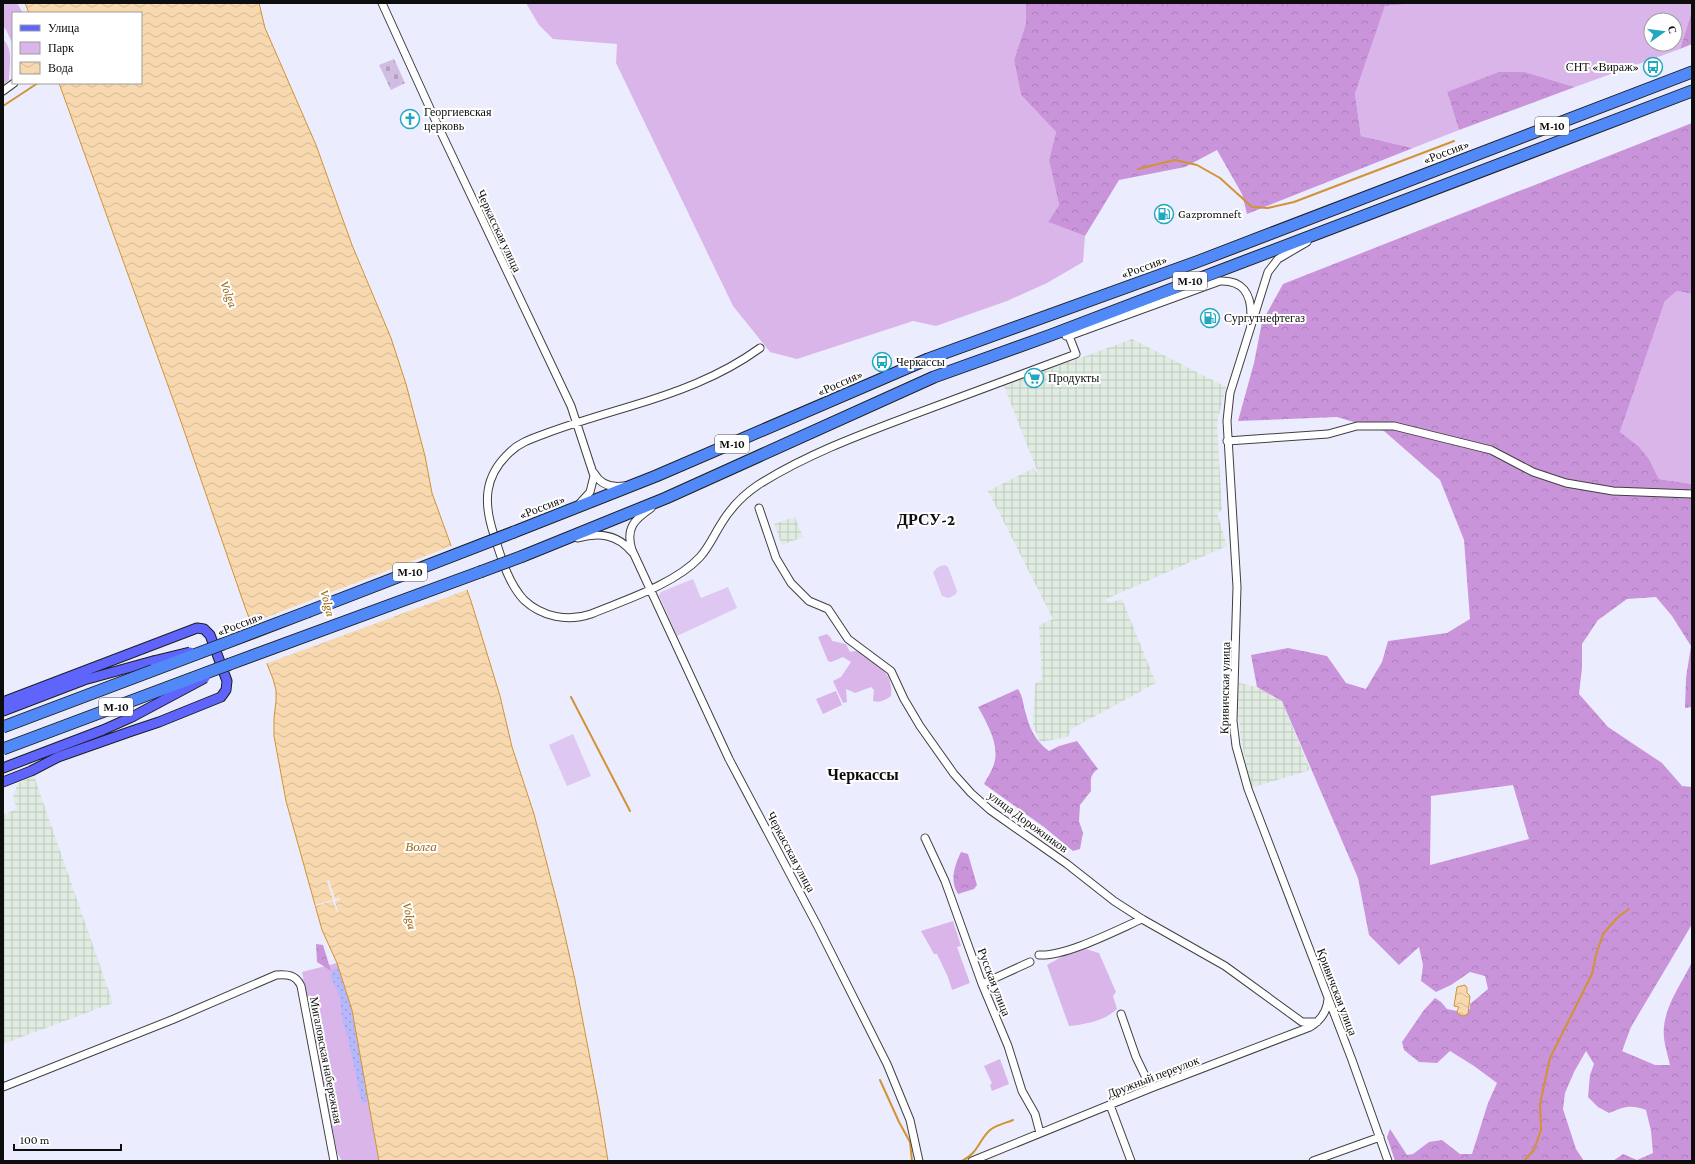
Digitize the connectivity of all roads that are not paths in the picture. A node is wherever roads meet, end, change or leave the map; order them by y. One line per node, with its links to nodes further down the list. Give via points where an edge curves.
1 (382, 3): 11 (street, Черкасская улица, via 571,406)
2 (1692, 72): 14 (highway, «Россия» / М-10, via 1206,258 928,359)
3 (13, 84): 4 (street)
4 (3, 91)
5 (1692, 91): 6 (highway, М-10)
6 (1331, 229): 7 (street, Кривичская улица, via 1272,264); 8 (highway, М-10)
7 (1251, 323): 9 (street, via 1251,304 1246,292 1236,283 1223,281); 12 (street, Кривичская улица, via 1230,393)
8 (1050, 335): 9 (street); 16 (highway, М-10, via 934,377)
9 (1069, 336): 21 (street, via 1076,354 843,442 758,485 729,512 709,546 694,563 676,576)
10 (760, 348): 11 (street, via 740,363 692,386)
11 (576, 422): 13 (street, Черкасская улица); 21 (street, via 518,446 505,456 492,476 487,507 504,566 514,586 527,602 542,612 560,618 587,616)
12 (1227, 441): 15 (street, via 1328,434 1357,426 1394,426 1491,450 1533,472 1566,483 1612,491); 35 (street, Кривичская улица, via 1237,587 1233,713 1236,746 1248,789)
13 (593, 471): 14 (street, Черкасская улица, via 601,481 616,487); 18 (street, Черкасская улица, via 592,487 585,499)
14 (656, 476): 18 (highway, «Россия» / М-10)
15 (1692, 494)
16 (666, 498): 19 (highway, М-10); 20 (street, Черкасская улица, via 636,518 633,523 630,539)
17 (759, 508): 31 (street, улица Дорожников, via 776,558 791,583 809,601 828,609 848,639 891,671 920,726 954,774 971,793 990,810)
18 (532, 525): 22 (highway, «Россия» / М-10, bridge)
19 (540, 550): 20 (street, Черкасская улица, via 598,534 617,539); 23 (highway, М-10, bridge)
20 (634, 555): 21 (street, Черкасская улица)
21 (650, 589): 44 (street, Черкасская улица, via 729,759 887,1064 910,1120)
22 (223, 644): 25 (main road, bridge, via 84,680); 26 (highway, «Россия» / М-10, bridge)
23 (230, 664): 27 (highway, М-10, bridge); 28 (main road, bridge, via 132,717)
24 (3, 702): 29 (main road, via 197,628 206,630 210,635 227,681 225,692 217,699 58,758)
25 (3, 711)
26 (3, 727)
27 (3, 749)
28 (3, 768)
29 (3, 782)
30 (925, 838): 34 (street, Русская улица, via 945,881)
31 (1142, 919): 32 (street, via 1050,956); 37 (street, улица Дорожников, via 1225,966 1302,1022)
32 (1039, 955)
33 (1030, 962): 34 (street)
34 (982, 984): 41 (street, Русская улица, via 1008,1046 1022,1091 1035,1114)
35 (1328, 999): 37 (street, via 1325,1010); 42 (street, Кривичская улица)
36 (1121, 1014): 39 (street, via 1136,1057)
37 (1317, 1022): 39 (street, Дружный переулок, via 1306,1029)
38 (3, 1087): 43 (street, Мигаловская набережная, via 276,975 293,976 301,986)
39 (1151, 1088): 40 (street, Дружный переулок)
40 (1110, 1105): 41 (street, Дружный переулок); 46 (street)
41 (1040, 1134): 45 (street, Дружный переулок)
42 (1380, 1137): 47 (street); 48 (street, Кривичская улица)
43 (334, 1161)
44 (919, 1161)
45 (972, 1161)
46 (1131, 1161)
47 (1313, 1161)
48 (1388, 1161)

